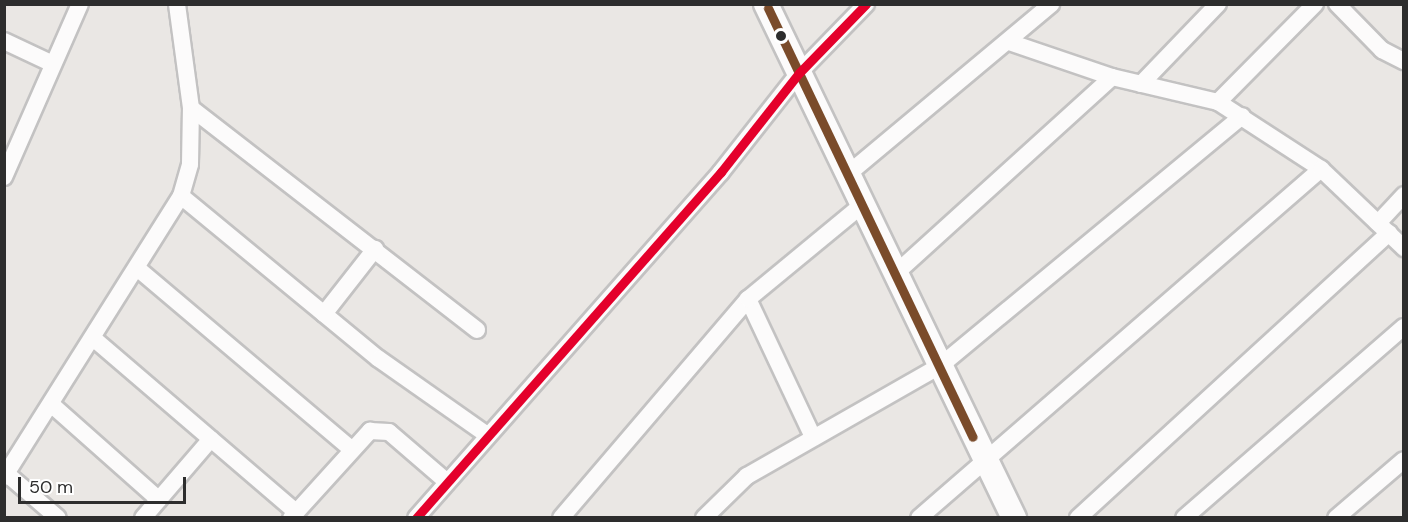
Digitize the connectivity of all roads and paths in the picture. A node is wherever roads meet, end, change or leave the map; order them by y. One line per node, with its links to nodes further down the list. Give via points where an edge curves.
1 (80, 4): 12 (street)
2 (177, 4): 17 (street)
3 (766, 4): 13 (main road)
4 (866, 4): 13 (street)
5 (1051, 4): 10 (street)
6 (1218, 4): 15 (street)
7 (1315, 4): 16 (street)
8 (1337, 4): 11 (street, via 1382,50)
9 (4, 41): 12 (street)
10 (1009, 42): 14 (street); 20 (street)
11 (1404, 61)
12 (53, 64): 21 (street)
13 (799, 73): 20 (main road); 37 (street, via 721,172)
14 (1112, 77): 15 (street); 29 (street)
15 (1141, 84): 16 (street)
16 (1218, 102): 18 (street)
17 (191, 108): 23 (street, via 190,164); 27 (street)
18 (1242, 116): 19 (street); 35 (street)
19 (1321, 169): 25 (street); 42 (street)
20 (848, 174): 24 (main road)
21 (4, 177)
22 (1404, 195): 25 (street)
23 (181, 196): 28 (street); 31 (street)
24 (862, 205): 29 (main road); 30 (street)
25 (1384, 228): 26 (street); 54 (street)
26 (1404, 248)
27 (375, 249): 31 (street); 33 (street)
28 (136, 268): 34 (street); 40 (street)
29 (895, 274): 35 (main road)
30 (748, 299): 38 (street); 50 (street)
31 (324, 314): 37 (street)
32 (1404, 327): 55 (street)
33 (477, 330)
34 (93, 338): 36 (street); 39 (street)
35 (940, 366): 38 (street); 42 (main road)
36 (51, 404): 43 (street); 45 (street)
37 (487, 435): 44 (street)
38 (812, 435): 51 (street, via 747,476)
39 (211, 439): 45 (street); 46 (street)
40 (350, 448): 44 (street, via 370,431 389,432); 46 (street)
41 (1404, 460): 56 (street)
42 (986, 462): 52 (street); 53 (main road)
43 (6, 475): 47 (street)
44 (446, 481): 49 (street)
45 (159, 500): 48 (street)
46 (294, 515)
47 (58, 518)
48 (144, 518)
49 (416, 518)
50 (561, 518)
51 (704, 518)
52 (919, 518)
53 (1014, 518)
54 (1078, 518)
55 (1184, 518)
56 (1336, 518)

